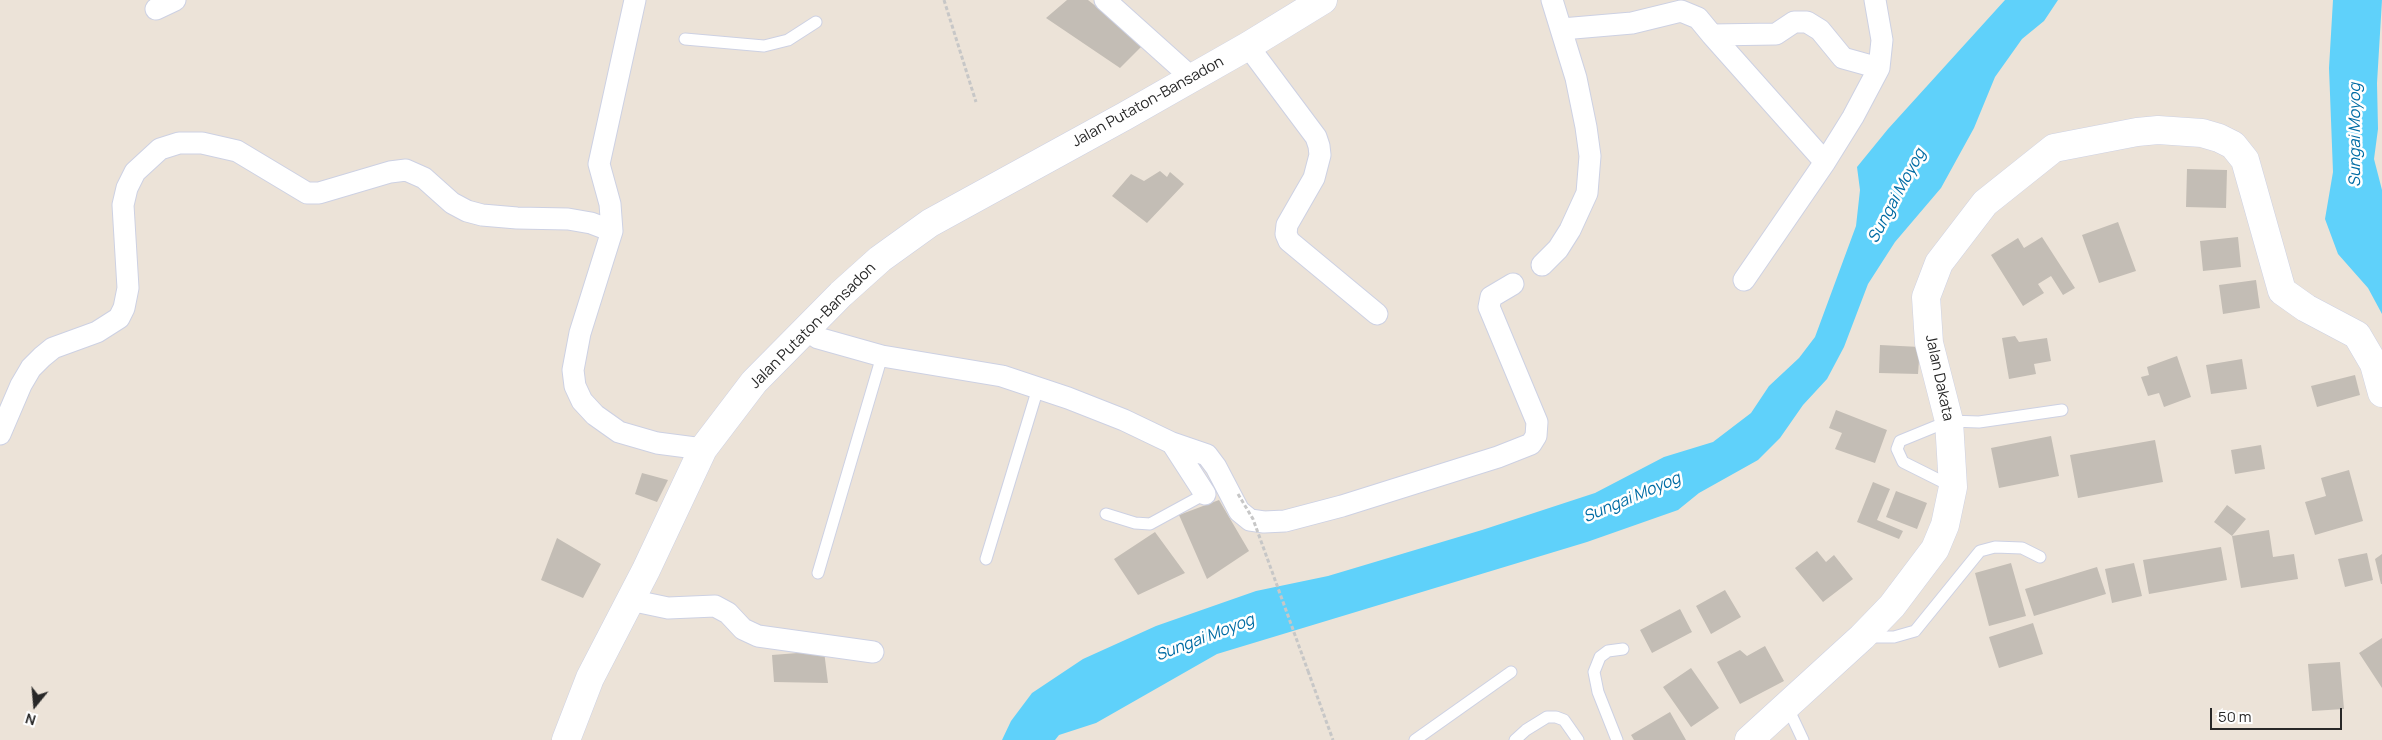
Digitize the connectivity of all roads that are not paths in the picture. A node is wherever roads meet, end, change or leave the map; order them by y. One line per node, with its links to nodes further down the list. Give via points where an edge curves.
1 (634, 0): 14 (street, via 599,164 610,204)
2 (1105, 0): 12 (street)
3 (1552, 0): 7 (street)
4 (1874, 0): 11 (street, via 1882,40)
5 (1310, 3): 10 (street, Jalan Putaton-Bansadon)
6 (816, 22): 9 (lane, via 788,40 764,46)
7 (1562, 29): 8 (street, via 1632,23 1681,11 1698,18); 15 (street, via 1586,127 1590,156 1587,193 1570,230)
8 (1712, 36): 11 (street, via 1776,34 1794,22 1807,22 1820,30 1843,58); 13 (street)
9 (685, 39)
10 (1248, 46): 12 (street, Jalan Putaton-Bansadon); 18 (street, via 1316,137 1319,146 1314,178 1287,225 1289,241)
11 (1880, 68): 13 (street)
12 (1192, 78): 19 (street, Jalan Putaton-Bansadon, via 930,223 880,259)
13 (1825, 162): 16 (street)
14 (612, 231): 25 (street, via 568,219 482,215 452,202 424,178 406,170 318,193 306,193 237,151 202,143 179,143 160,149 135,172 123,205 128,288 122,313 112,324 97,332 53,348 31,368); 27 (street, via 580,333 573,370 575,386 582,401 595,415 619,432 657,443)
15 (1542, 265)
16 (1744, 280)
17 (1513, 284): 26 (street, via 1491,297 1489,307 1537,422 1536,436 1531,444 1342,506 1285,521 1264,522 1250,520 1238,511 1207,455)
18 (1377, 314)
19 (806, 330): 20 (street, via 818,338); 27 (street, Jalan Putaton-Bansadon, via 754,382)
20 (882, 356): 21 (street, via 1002,376); 33 (lane)
21 (1038, 388): 26 (street, via 1124,420); 32 (lane)
22 (2382, 394): 24 (street, Jalan Dakata, via 2374,364 2357,335 2306,308 2282,290 2245,160 2233,145 2202,133 2136,132 2054,148 1985,203 1939,263 1926,296 1929,343)
23 (2062, 410): 24 (lane, via 1979,422)
24 (1949, 421): 28 (street, Jalan Dakata); 28 (lane, via 1906,437 1900,441 1898,449 1903,462)
25 (0, 434)
26 (1172, 443): 29 (street)
27 (703, 450): 34 (street, Jalan Putaton-Bansadon)
28 (1952, 487): 35 (street, Jalan Dakata, via 1950,506 1935,549 1892,606)
29 (1205, 494): 30 (lane, via 1150,524)
30 (1106, 514)
31 (2040, 557): 35 (lane, via 2022,548 1995,547 1980,551 1915,631 1894,637)
32 (986, 559)
33 (818, 573)
34 (630, 600): 37 (street, via 668,608 715,606 728,613 743,629 758,636); 40 (street, Jalan Putaton-Bansadon, via 590,678)
35 (1862, 637): 39 (street, Jalan Dakata)
36 (1623, 649): 44 (lane, via 1608,651 1600,658 1594,672 1598,692)
37 (873, 652)
38 (1511, 672): 41 (lane)
39 (1787, 706): 45 (street, Jalan Dakata); 46 (lane)
40 (566, 740)
41 (1415, 740)
42 (1515, 740): 43 (lane, via 1548,717 1556,717 1564,720)
43 (1578, 740)
44 (1617, 740)
45 (1749, 740)
46 (1803, 740)

